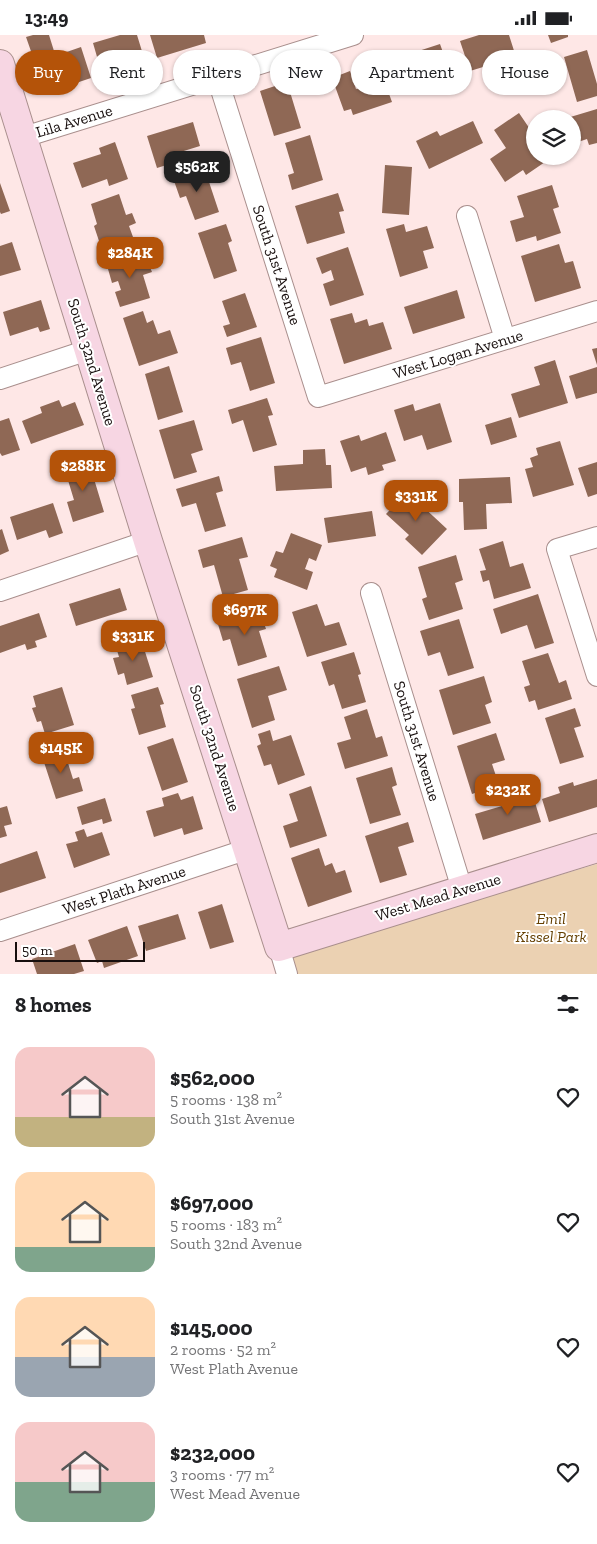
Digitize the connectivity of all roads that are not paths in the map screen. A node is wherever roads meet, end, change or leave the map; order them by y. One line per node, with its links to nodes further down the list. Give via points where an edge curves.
1 (353, 35): 3 (street, Lila Avenue)
2 (0, 64): 6 (street, South 32nd Avenue)
3 (260, 64)
4 (173, 91): 6 (street, Lila Avenue)
5 (223, 95): 12 (street, South 31st Avenue)
6 (24, 137): 10 (street, South 32nd Avenue)
7 (467, 216): 9 (street)
8 (597, 311): 9 (street, West Logan Avenue)
9 (505, 339): 12 (street, West Logan Avenue)
10 (88, 350): 11 (street); 14 (street, South 32nd Avenue)
11 (0, 379)
12 (318, 397)
13 (597, 537): 17 (street, via 557,549)
14 (148, 541): 15 (street); 19 (street, South 32nd Avenue)
15 (0, 591)
16 (371, 593): 20 (street, South 31st Avenue)
17 (597, 676)
18 (597, 848): 20 (street, West Mead Avenue)
19 (248, 849): 21 (street, West Plath Avenue); 22 (street, South 32nd Avenue)
20 (462, 889): 22 (street, West Mead Avenue)
21 (0, 931)
22 (279, 947): 23 (street, South 32nd Avenue)
23 (287, 974)

